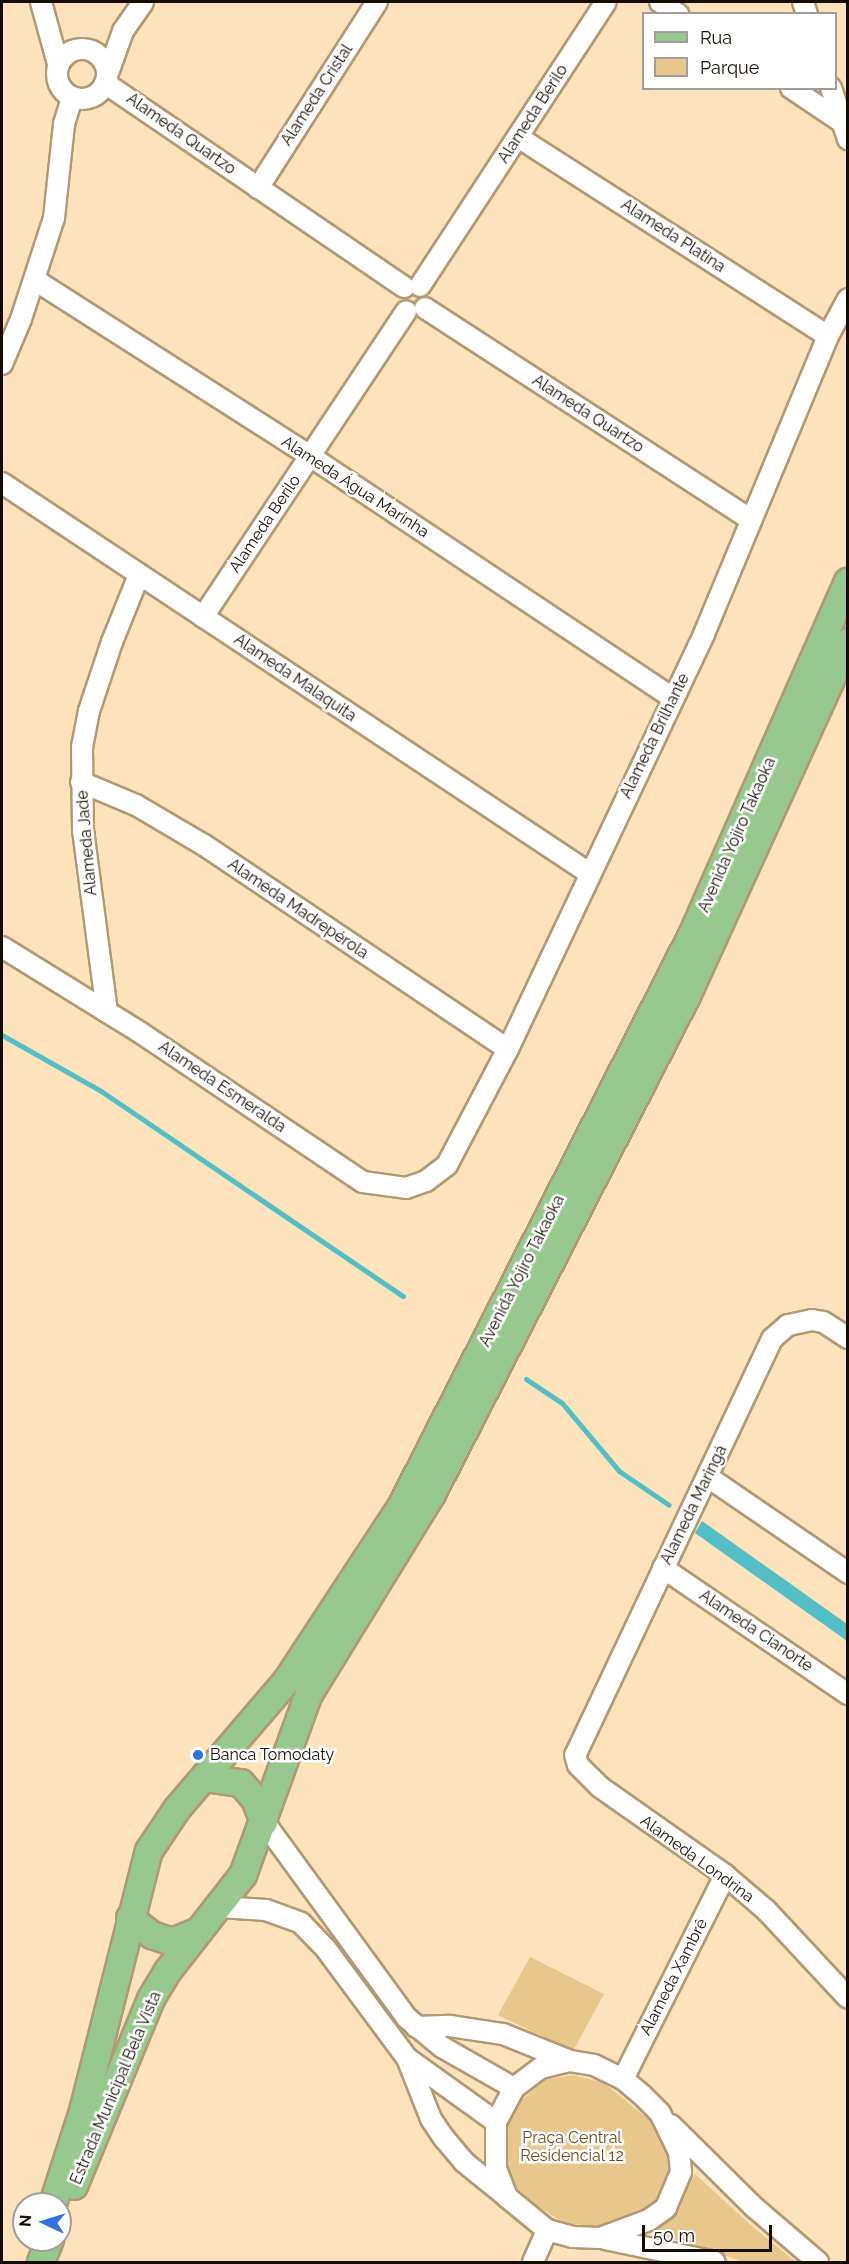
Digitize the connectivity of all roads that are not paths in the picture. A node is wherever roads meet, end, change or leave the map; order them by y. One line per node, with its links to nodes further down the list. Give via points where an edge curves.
1 (143, 2): 7 (street)
2 (377, 2): 16 (street, Alameda Cristal)
3 (606, 2): 15 (street, Alameda Berilo)
4 (660, 2): 6 (street)
5 (42, 5): 8 (street); 9 (street)
6 (675, 12)
7 (123, 32): 8 (street); 10 (street)
8 (83, 49): 9 (street); 10 (street, via 104,60)
9 (58, 64): 13 (street)
10 (106, 79): 13 (street, via 88,99); 16 (street, Alameda Quartzo)
11 (794, 90): 14 (street)
12 (832, 90): 14 (street)
13 (66, 92): 17 (street, via 54,218)
14 (845, 130)
15 (518, 137): 18 (street, Alameda Berilo); 22 (street, Alameda Platina)
16 (258, 188): 18 (street, Alameda Quartzo)
17 (34, 280): 23 (street); 24 (street, Alameda Água Marinha)
18 (412, 286): 20 (street, via 428,296); 21 (street, via 399,300)
19 (848, 298): 22 (street, Alameda Brilhante)
20 (425, 308): 21 (street, via 412,314); 26 (street, Alameda Quartzo)
21 (406, 311): 24 (street, Alameda Berilo)
22 (828, 336): 26 (street, Alameda Brilhante)
23 (2, 365)
24 (310, 456): 29 (street, Alameda Berilo); 31 (street, Alameda Água Marinha)
25 (2, 483): 27 (street, Alameda Malaquita)
26 (751, 520): 31 (street, Alameda Brilhante)
27 (139, 575): 29 (street, Alameda Malaquita); 32 (street, Alameda Jade, via 88,711)
28 (848, 582): 44 (main road, Avenida Yojiro Takaoka, via 692,934 400,1507 286,1682)
29 (203, 617): 33 (street, Alameda Malaquita)
30 (848, 642): 45 (main road, Avenida Yojiro Takaoka, via 693,986 610,1150 432,1494 309,1694)
31 (673, 698): 33 (street, Alameda Brilhante)
32 (81, 782): 35 (street, Alameda Jade, via 82,830); 36 (street, Alameda Madrepérola, via 136,805 204,845)
33 (589, 873): 36 (street, Alameda Brilhante)
34 (2, 947): 35 (street, Alameda Esmeralda)
35 (107, 1012): 37 (street, Alameda Esmeralda, via 363,1182 406,1188 426,1181)
36 (508, 1049): 37 (street, Alameda Brilhante)
37 (447, 1165)
38 (848, 1338): 39 (street, Alameda Maringá, via 823,1322 812,1320 788,1325 780,1331 772,1339)
39 (708, 1477): 40 (street, Alameda Maringá); 41 (street)
40 (663, 1568): 42 (street, Alameda Cianorte); 43 (street, Alameda Maringá)
41 (848, 1573)
42 (848, 1694)
43 (575, 1748): 46 (street, Alameda Londrina, via 578,1765 600,1787)
44 (204, 1778): 45 (main road, via 241,1783 255,1800); 48 (main road, Avenida Yojiro Takaoka, via 153,1842)
45 (264, 1822): 47 (main road, Avenida Yojiro Takaoka, via 243,1875); 51 (street, via 323,1907)
46 (725, 1875): 50 (street, Alameda Londrina, via 766,1910); 56 (street, Alameda Xambrê)
47 (220, 1907): 49 (main road, Avenida Yojiro Takaoka); 53 (street, via 266,1910 301,1923 326,1949)
48 (129, 1918): 49 (main road, via 152,1935 172,1942); 60 (main road, Estrada Municipal Bela Vista, via 83,2111)
49 (199, 1931): 61 (main road, Estrada Municipal Bela Vista, via 151,1999)
50 (848, 1998)
51 (416, 2027): 52 (street); 54 (street, via 450,2026 503,2034)
52 (442, 2047): 55 (street); 57 (street)
53 (407, 2058): 55 (street); 62 (street, via 431,2119 444,2138 464,2162)
54 (570, 2061): 56 (street, via 594,2065); 57 (street, via 541,2068)
55 (428, 2074): 59 (street)
56 (623, 2079): 58 (street)
57 (514, 2088): 59 (street)
58 (660, 2113): 64 (street, via 679,2152 681,2172 675,2192 666,2208 650,2220); 67 (street, via 755,2208)
59 (496, 2122): 62 (street, via 495,2168)
60 (57, 2192)
61 (71, 2192)
62 (507, 2197): 63 (street)
63 (547, 2230): 64 (street, via 573,2237); 65 (street)
64 (600, 2238): 66 (street)
65 (533, 2262)
66 (715, 2262)
67 (818, 2262)

